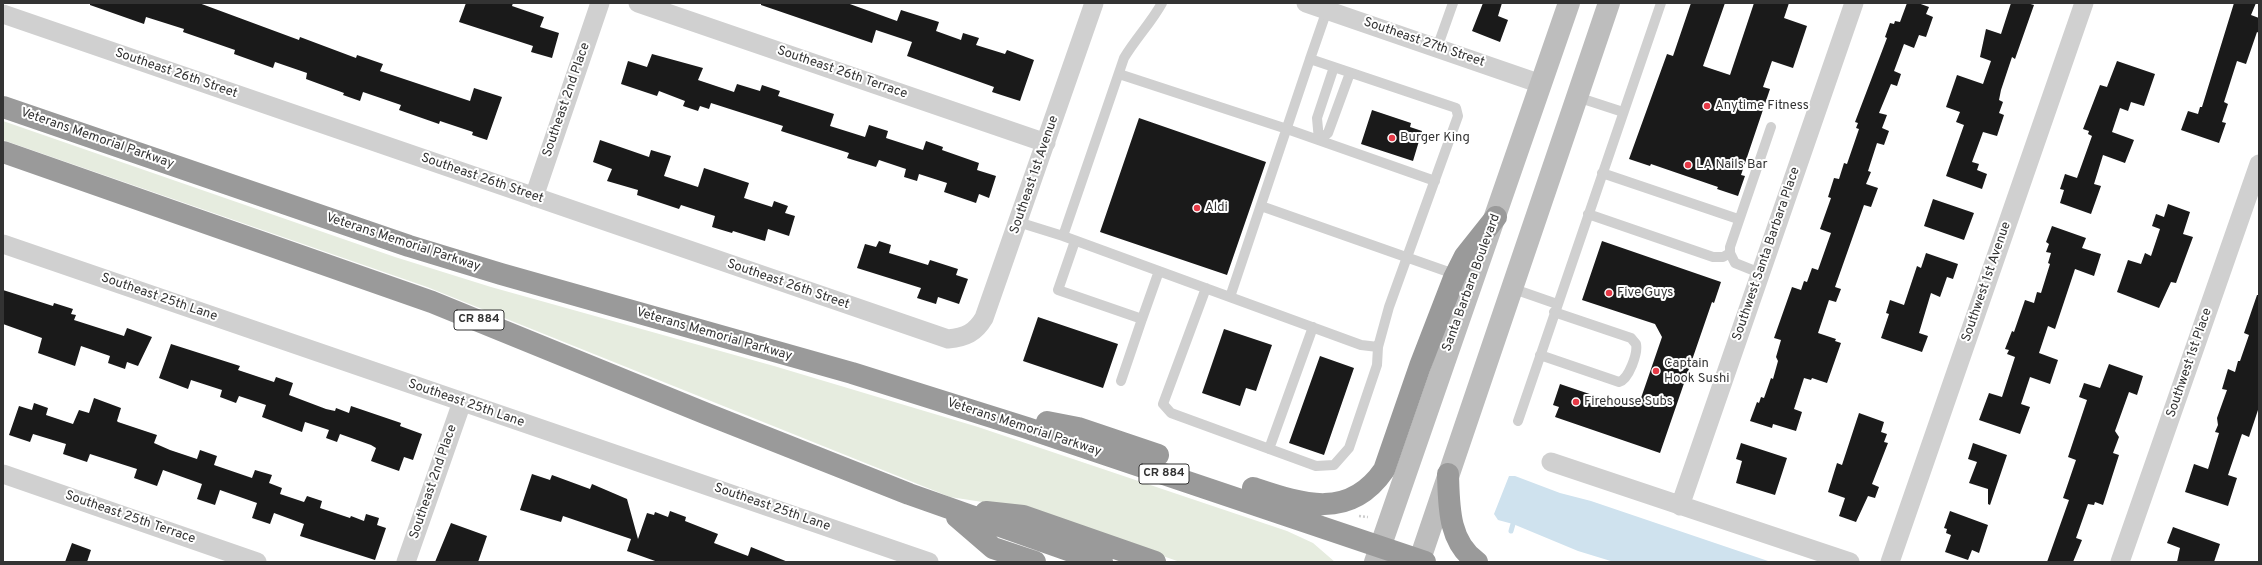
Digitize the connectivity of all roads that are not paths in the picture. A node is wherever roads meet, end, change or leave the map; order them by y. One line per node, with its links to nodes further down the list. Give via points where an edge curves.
1 (600, 3): 31 (street, Southeast 2nd Place)
2 (638, 3): 26 (street, Southeast 26th Terrace)
3 (1094, 3): 26 (street, Southeast 1st Avenue)
4 (1162, 3): 18 (lane, via 1152,21 1124,58)
5 (1306, 3): 12 (street, Southeast 27th Street)
6 (1453, 3): 14 (lane)
7 (1569, 3): 19 (main road, Santa Barbara Boulevard)
8 (1609, 3): 20 (main road)
9 (1661, 3): 22 (lane)
10 (1854, 3): 43 (street, Southwest Santa Barbara Place)
11 (2084, 3): 74 (street, Southwest 1st Avenue)
12 (1328, 7): 14 (street, Southeast 27th Street); 15 (lane)
13 (3, 14): 31 (street, Southeast 26th Street)
14 (1437, 48): 19 (street, Southeast 27th Street)
15 (1310, 59): 16 (lane); 24 (lane)
16 (1334, 67): 17 (lane); 25 (lane, via 1317,118)
17 (1350, 73): 25 (lane, via 1328,134); 30 (lane, via 1456,108 1458,116)
18 (1119, 74): 24 (lane); 37 (lane)
19 (1541, 84): 34 (main road, Santa Barbara Boulevard)
20 (1576, 96): 22 (lane); 46 (main road)
21 (3, 107): 56 (highway, Veterans Memorial Parkway / CR 884, via 416,248)
22 (1623, 112): 29 (lane)
23 (1771, 127): 35 (lane)
24 (1287, 129): 25 (lane); 32 (lane)
25 (1319, 140): 30 (lane)
26 (1046, 144): 36 (street, Southeast 1st Avenue)
27 (3, 152): 63 (highway, CR 884, via 432,302 714,417)
28 (2259, 164): 75 (street, Southwest 1st Place)
29 (1602, 172): 33 (lane); 35 (lane)
30 (1435, 181): 41 (lane)
31 (534, 197): 51 (street, Southeast 26th Street, via 938,336 948,339)
32 (1261, 206): 41 (lane); 47 (lane)
33 (1588, 214): 40 (lane, via 1713,257 1724,257); 48 (lane)
34 (1496, 217): 44 (highway, via 1465,256)
35 (1738, 219): 40 (lane)
36 (1018, 222): 37 (lane); 51 (street, Southeast 1st Avenue, via 984,318 972,334)
37 (1063, 236): 38 (lane)
38 (1075, 241): 42 (lane); 49 (lane, via 1058,290)
39 (3, 244): 55 (street, Southeast 25th Lane)
40 (1730, 253): 43 (lane, via 1735,263)
41 (1408, 257): 44 (lane); 52 (lane)
42 (1158, 271): 45 (lane); 49 (lane)
43 (1760, 273): 62 (street, Southwest Santa Barbara Place)
44 (1464, 279): 56 (highway, via 1420,366 1384,470 1365,491 1339,503 1300,503 1078,428); 64 (main road, Santa Barbara Boulevard)
45 (1206, 288): 47 (lane); 58 (lane, via 1163,404 1171,413)
46 (1511, 288): 48 (lane); 61 (main road)
47 (1230, 297): 50 (lane)
48 (1555, 308): 53 (lane); 53 (lane, via 1631,338 1636,344 1636,350 1627,376 1619,382)
49 (1142, 319): 54 (lane)
50 (1313, 327): 52 (lane, via 1361,345); 58 (lane)
51 (962, 338)
52 (1378, 347): 58 (lane, via 1377,365 1349,448 1334,465 1316,466)
53 (1540, 355): 57 (lane)
54 (1121, 381)
55 (462, 402): 67 (street, Southeast 2nd Place); 68 (street, Southeast 25th Lane)
56 (948, 403): 64 (highway, Veterans Memorial Parkway / CR 884, via 1042,433)
57 (1518, 421)
58 (1269, 449)
59 (1551, 462): 62 (street)
60 (3, 474): 66 (street, Southeast 25th Terrace)
61 (1448, 474): 65 (main road); 72 (highway, via 1450,520 1461,544)
62 (1680, 506): 73 (street)
63 (947, 508): 69 (highway, via 994,548); 70 (highway, CR 884); 71 (highway, via 1023,516)
64 (1378, 554): 65 (highway, Veterans Memorial Parkway / CR 884)
65 (1420, 561)
66 (257, 562)
67 (406, 562)
68 (929, 562)
69 (1035, 562)
70 (1102, 562)
71 (1155, 562)
72 (1477, 562)
73 (1850, 562)
74 (1890, 562)
75 (2120, 562)

